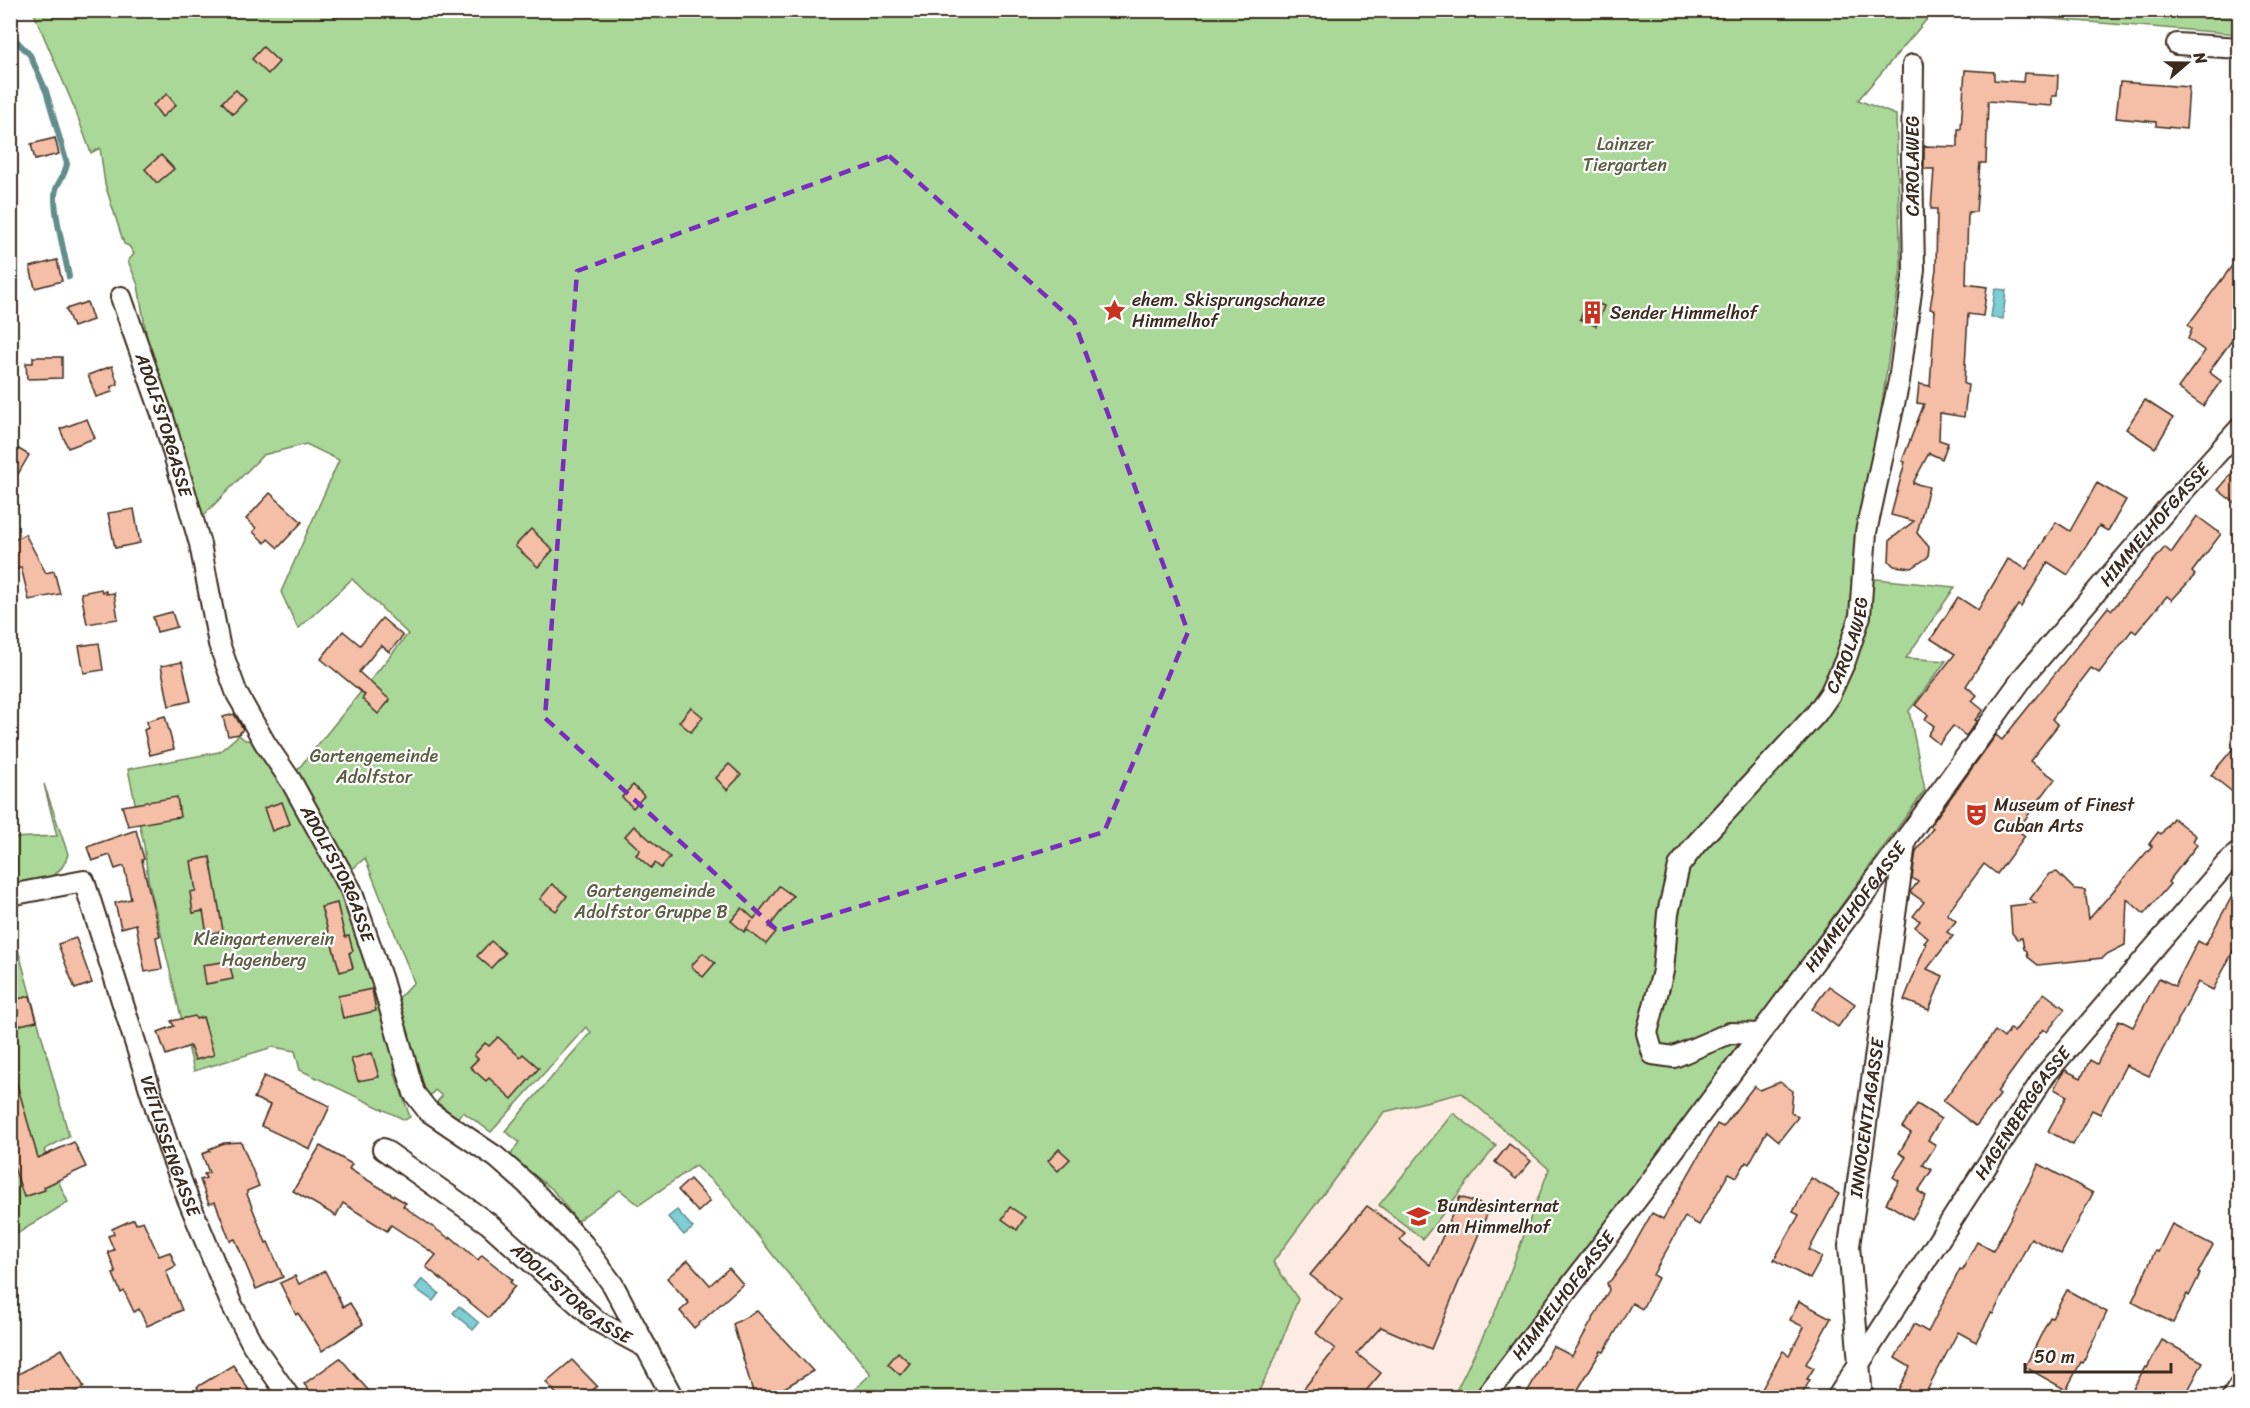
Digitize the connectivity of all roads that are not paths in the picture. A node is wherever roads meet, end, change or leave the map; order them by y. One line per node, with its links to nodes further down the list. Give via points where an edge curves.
1 (2177, 44): 2 (street)
2 (2240, 48)
3 (1913, 65): 9 (street, CAROLAWEG, via 1914,270 1899,381 1866,532 1860,616 1845,661 1816,714 1678,866 1668,913 1663,971 1647,1033 1653,1054 1674,1057 1730,1033)
4 (121, 297): 11 (street, ADOLFSTORGASSE, via 163,417 194,523 219,644 237,694 351,890 414,1093 428,1111 496,1157 561,1219 613,1285)
5 (2240, 428): 6 (street, HIMMELHOFGASSE, via 2025,675)
6 (1905, 840): 9 (street, HIMMELHOFGASSE); 12 (street, INNOCENTIAGASSE, via 1849,1246)
7 (2240, 851): 12 (street, HAGENBERGGASSE, via 2045,1074)
8 (10, 896): 14 (street, VEITLISSENGASSE, via 84,881 188,1199 231,1303 253,1345)
9 (1760, 1034): 16 (street, HIMMELHOFGASSE)
10 (383, 1149): 11 (street, ADOLFSTORGASSE, via 489,1224 597,1321)
11 (647, 1348): 15 (street, ADOLFSTORGASSE)
12 (1858, 1365): 17 (street, HAGENBERGGASSE); 18 (street, INNOCENTIAGASSE)
13 (2240, 1385): 19 (street)
14 (290, 1398)
15 (673, 1398)
16 (1485, 1398)
17 (1837, 1398)
18 (1862, 1398)
19 (2232, 1398)

